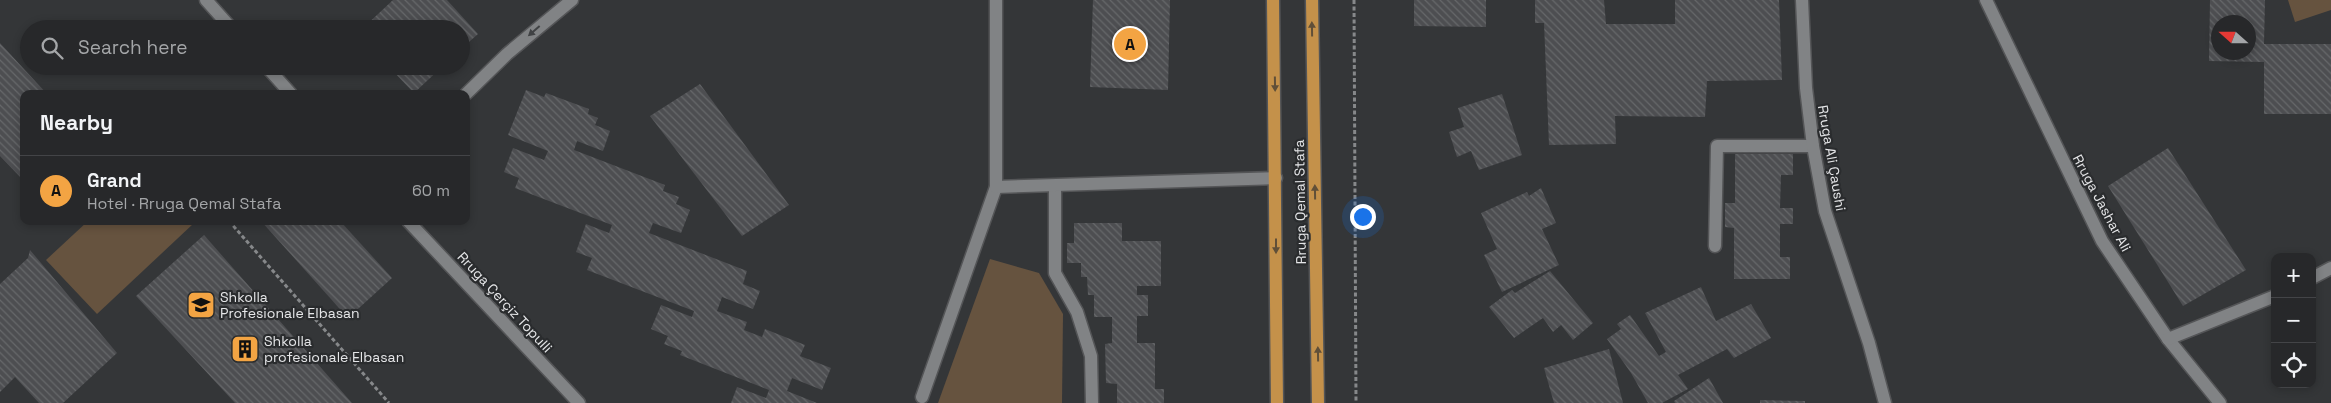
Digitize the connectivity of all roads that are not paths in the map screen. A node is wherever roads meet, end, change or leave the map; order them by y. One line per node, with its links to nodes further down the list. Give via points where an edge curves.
1 (206, 0): 8 (street)
2 (572, 0): 11 (street, one-way to 11, via 507,54)
3 (996, 0): 15 (street)
4 (1273, 0): 13 (main road, Rruga Qemal Stafa, one-way to 13)
5 (1312, 0): 26 (main road, Rruga Qemal Stafa, one-way to 5)
6 (1802, 0): 12 (street, Rruga Ali Çaushi, via 1806,88)
7 (1986, 0): 21 (street, Rruga Jashar Ali, via 2102,241)
8 (224, 20)
9 (274, 75): 10 (street)
10 (287, 90)
11 (470, 90)
12 (1813, 146): 17 (street, via 1717,146); 27 (street, Rruga Ali Çaushi, via 1825,211 1870,343)
13 (1276, 178): 14 (street); 25 (main road, Rruga Qemal Stafa, one-way to 25)
14 (1056, 186): 15 (street); 24 (street, via 1056,272 1078,312 1092,356)
15 (996, 188): 22 (street)
16 (412, 225): 23 (street, Rruga Çerçiz Topulli)
17 (1715, 246)
18 (2331, 268): 19 (street)
19 (2316, 276)
20 (2271, 298): 21 (street)
21 (2168, 339): 28 (street, Rruga Jashar Ali)
22 (922, 397)
23 (579, 403)
24 (1092, 403)
25 (1277, 403)
26 (1318, 403)
27 (1885, 403)
28 (2220, 403)

